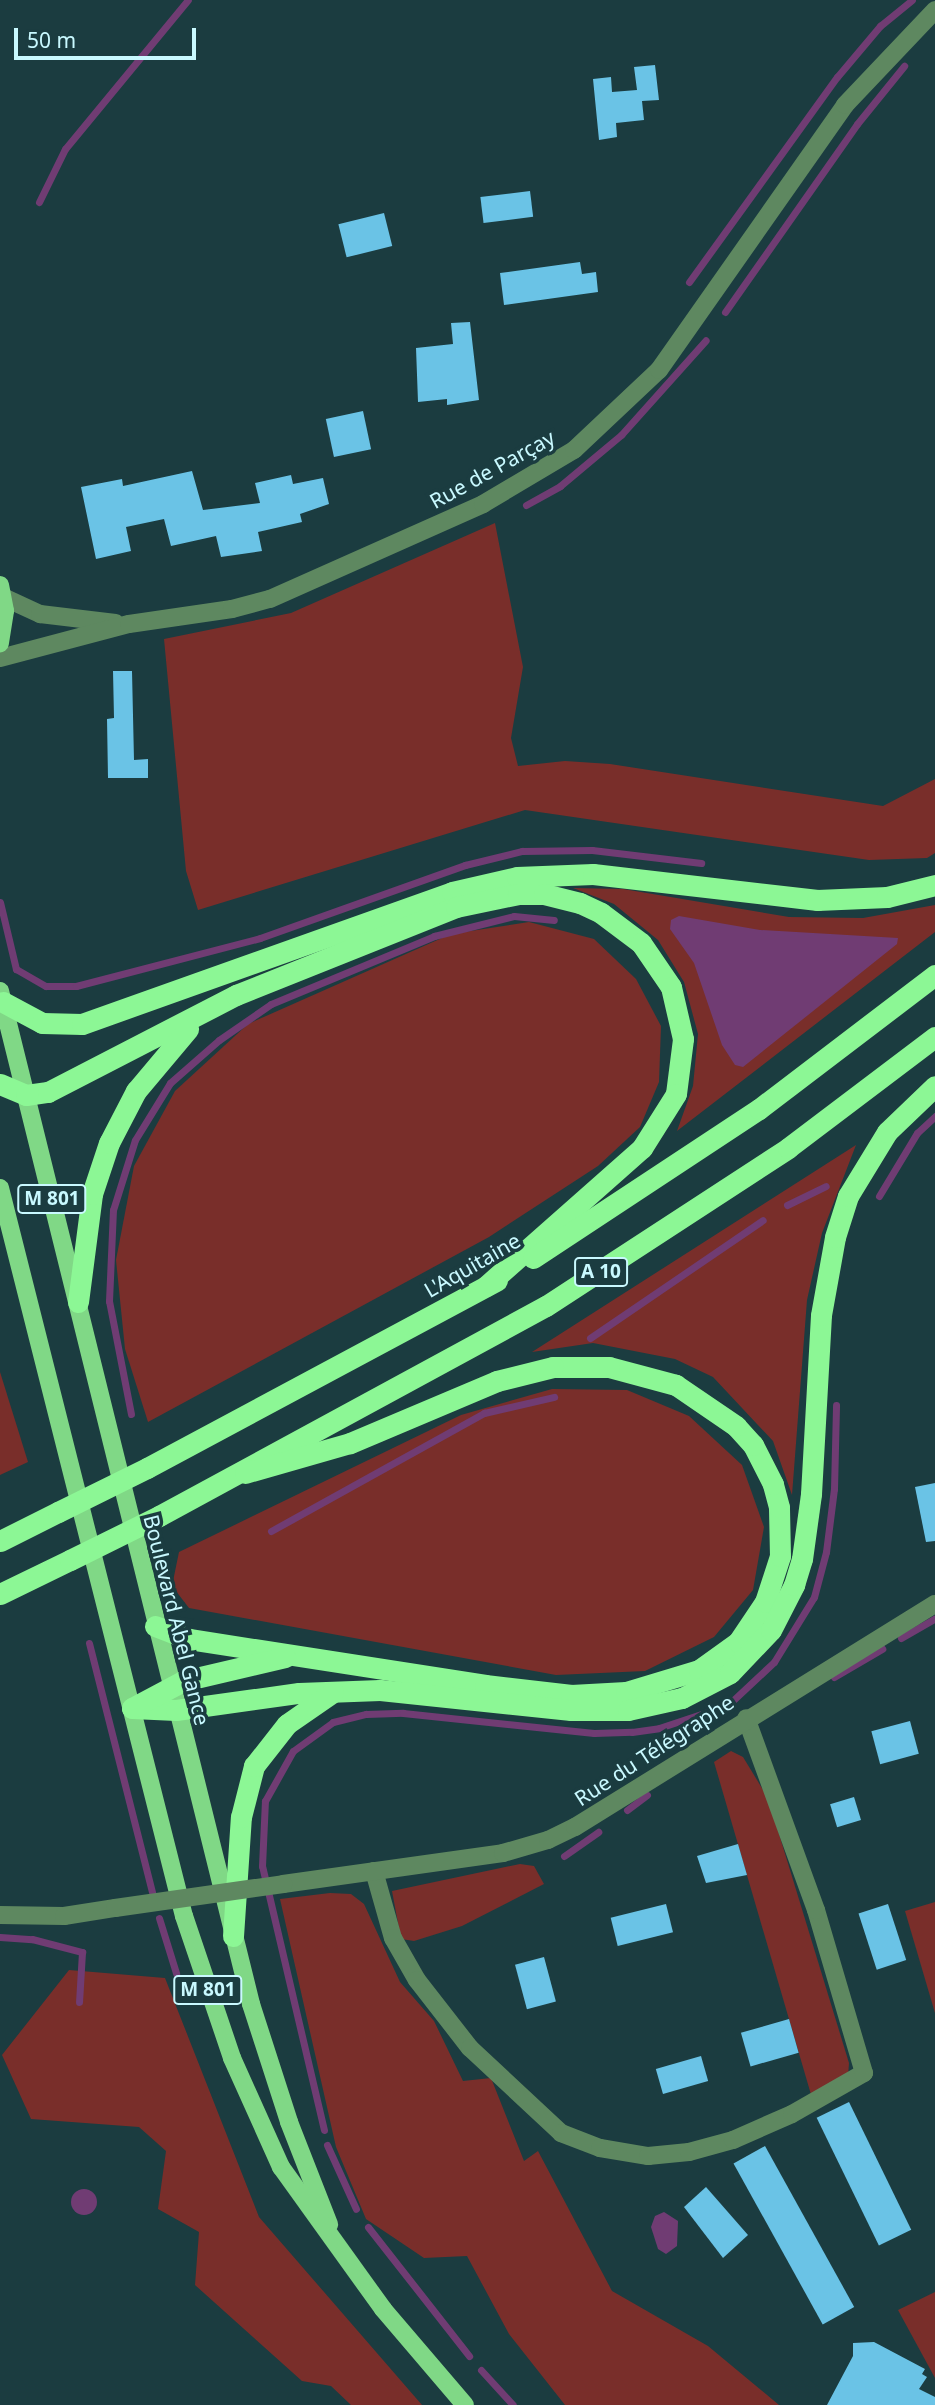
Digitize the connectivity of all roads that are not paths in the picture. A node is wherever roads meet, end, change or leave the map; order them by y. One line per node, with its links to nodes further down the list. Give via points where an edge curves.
1 (935, 10): 3 (street, Rue de Parçay, via 845,105 659,370 574,450 483,504 300,587 232,610)
2 (2, 591): 3 (street, Rue de Parçay, via 40,614); 4 (main road)
3 (129, 624): 5 (street, Rue de Parçay)
4 (0, 643)
5 (0, 658)
6 (935, 885): 8 (highway, via 887,897 817,900 593,874 517,877 452,892 82,1024 59,1027 42,1023)
7 (935, 975): 15 (highway, L'Aquitaine / A 10, via 759,1109 602,1215)
8 (1, 997): 13 (main road, Boulevard Abel Gance / M 801)
9 (196, 1018): 13 (highway, via 72,1083); 15 (highway, via 236,995 351,945 490,898 518,894 565,898 601,913 641,943 671,987 679,1012 683,1062 676,1094 642,1148); 16 (highway, via 136,1091 108,1143 92,1194)
10 (935, 1037): 17 (highway, A 10, via 788,1148 628,1255 463,1355)
11 (0, 1084): 13 (highway)
12 (935, 1086): 24 (highway, via 887,1132 848,1196 835,1237 821,1315 811,1494 802,1559 783,1610 752,1654 730,1673 682,1698 628,1710 571,1710 408,1692)
13 (26, 1095): 16 (main road, Boulevard Abel Gance / M 801)
14 (0, 1188): 25 (main road, Boulevard Abel Gance / M 801)
15 (485, 1286): 18 (highway, L'Aquitaine / A 10, bridge, via 147,1468)
16 (78, 1302): 21 (main road, Boulevard Abel Gance / M 801)
17 (245, 1473): 19 (highway, A 10, bridge); 22 (highway, via 350,1443 497,1381 581,1365 654,1376 700,1397 753,1445 773,1484 779,1507 780,1556 765,1602 729,1650 675,1681 626,1692 571,1695)
18 (0, 1541)
19 (0, 1594)
20 (935, 1604): 27 (street, Rue du Télégraphe)
21 (155, 1626): 22 (highway, via 189,1639); 23 (main road, Boulevard Abel Gance / M 801)
22 (297, 1654): 23 (highway)
23 (170, 1686): 25 (highway); 26 (main road, Boulevard Abel Gance / M 801)
24 (336, 1691): 26 (highway); 30 (highway, via 287,1724 254,1766 241,1817)
25 (132, 1708): 26 (highway); 31 (main road, Boulevard Abel Gance / M 801, via 184,1916 232,2057 281,2167)
26 (176, 1710): 30 (main road, Boulevard Abel Gance / M 801)
27 (746, 1718): 28 (street, Rue du Télégraphe, via 548,1840 503,1853); 28 (street, via 817,1910 864,2074 733,2140 689,2152 631,2154 561,2133 470,2048 411,1972 393,1938)
28 (374, 1871): 29 (street, Rue du Télégraphe, bridge, via 64,1916)
29 (0, 1914)
30 (233, 1936): 31 (main road, Boulevard Abel Gance / M 801, via 277,2088)
31 (338, 2250): 32 (main road, Boulevard Abel Gance / M 801)
32 (465, 2405)

